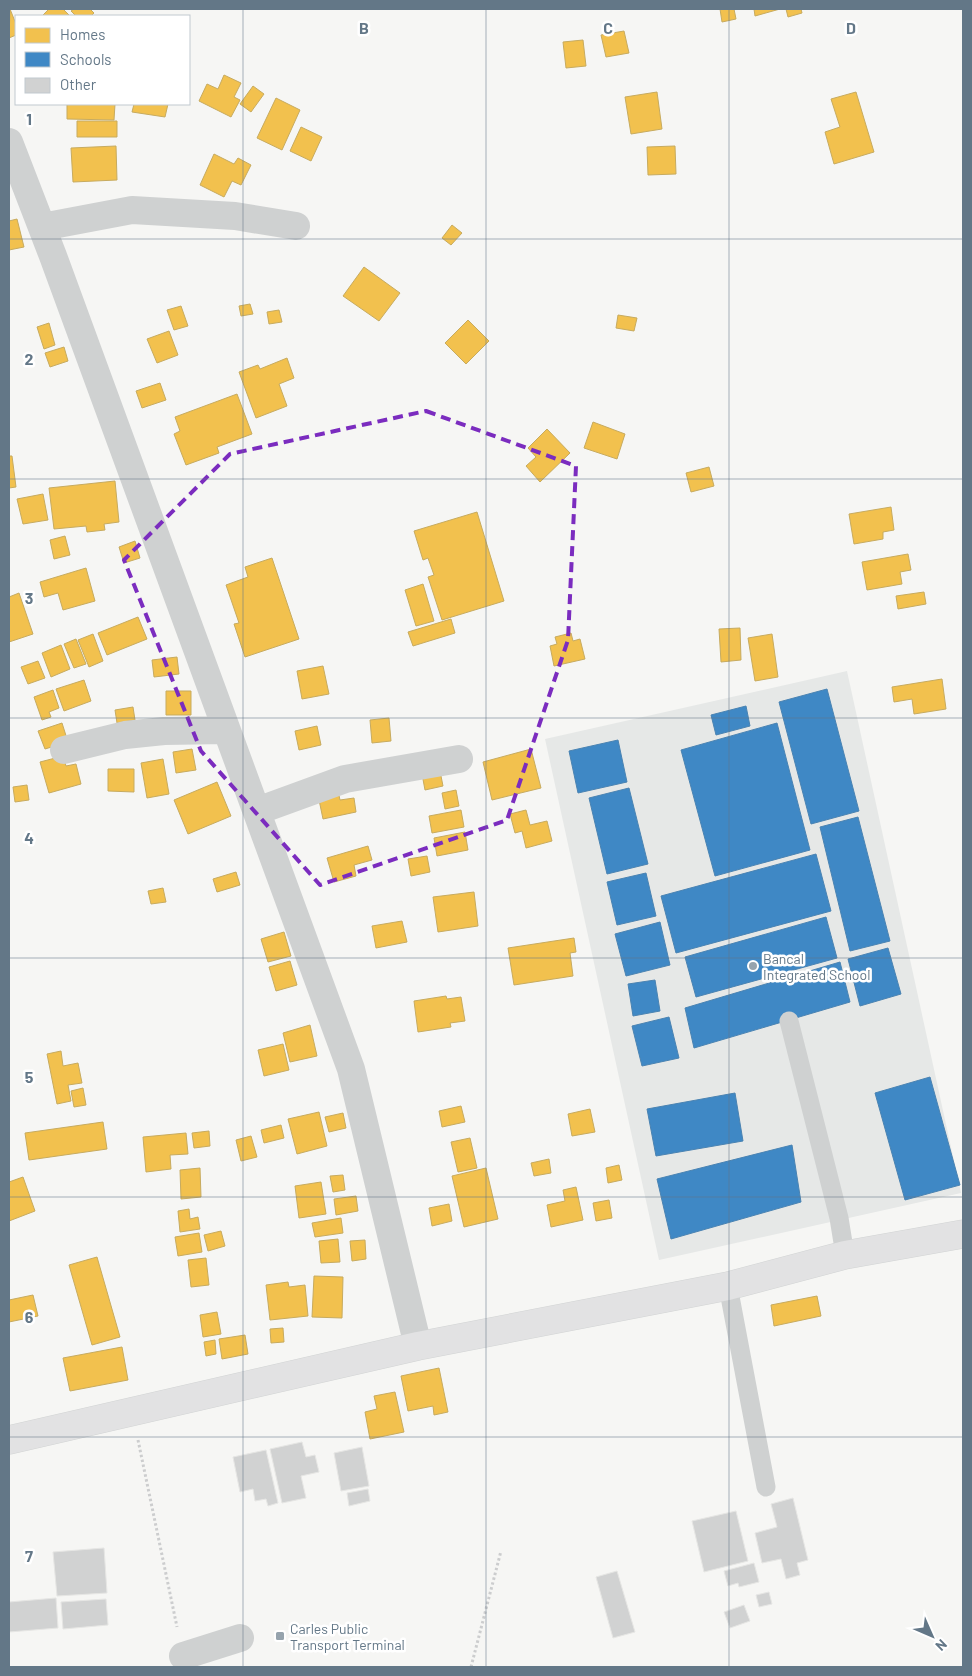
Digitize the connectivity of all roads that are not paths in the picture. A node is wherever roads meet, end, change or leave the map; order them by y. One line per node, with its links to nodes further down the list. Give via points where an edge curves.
1 (9, 142): 3 (street)
2 (296, 226): 3 (street, via 235,216 132,210)
3 (42, 227): 4 (street)
4 (226, 730): 5 (street, via 124,735); 7 (street)
5 (64, 750)
6 (460, 759): 7 (street, via 345,779)
7 (257, 811): 12 (street, via 351,1069)
8 (789, 1021): 10 (lane, via 839,1218)
9 (963, 1234): 10 (main road)
10 (845, 1255): 11 (main road)
11 (728, 1286): 12 (main road); 14 (lane)
12 (418, 1346): 13 (main road)
13 (9, 1440)
14 (766, 1487)
15 (240, 1638): 16 (street)
16 (183, 1656)

